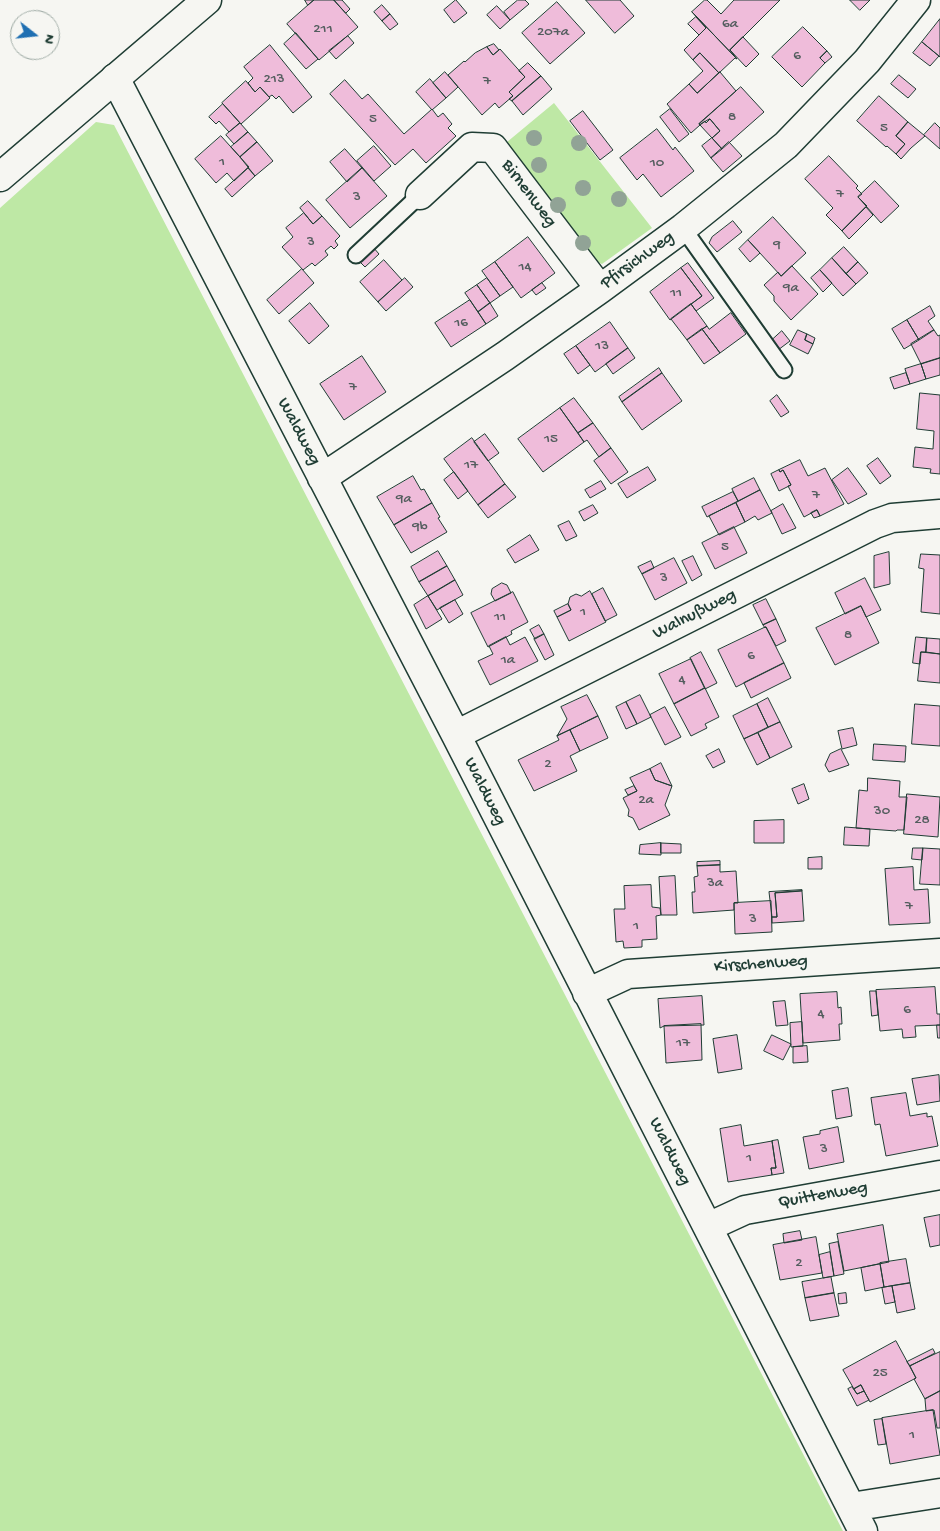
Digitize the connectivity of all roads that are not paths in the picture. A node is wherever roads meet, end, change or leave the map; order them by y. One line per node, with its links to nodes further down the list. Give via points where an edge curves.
1 (207, 0): 3 (street)
2 (916, 0): 6 (street, Pfirsichweg, via 867,61 786,146)
3 (115, 78): 4 (street); 10 (street, Waldweg)
4 (0, 177)
5 (420, 195): 7 (lane); 8 (street, Birnenweg, via 472,147 493,148)
6 (683, 228): 8 (street, Pfirsichweg); 9 (lane)
7 (356, 255)
8 (600, 290): 10 (street, Pfirsichweg)
9 (784, 370)
10 (322, 478): 12 (street, Waldweg)
11 (940, 514): 12 (street, Walnußweg, via 892,518 875,524)
12 (456, 735): 14 (street, Waldweg)
13 (940, 953): 14 (street, Kirschenweg, via 628,974)
14 (587, 993): 16 (street, Waldweg)
15 (940, 1176): 16 (street, Quittenweg, via 745,1210)
16 (708, 1227): 18 (street, Waldweg)
17 (940, 1493): 18 (street)
18 (851, 1507): 19 (street, Waldweg)
19 (863, 1531)

